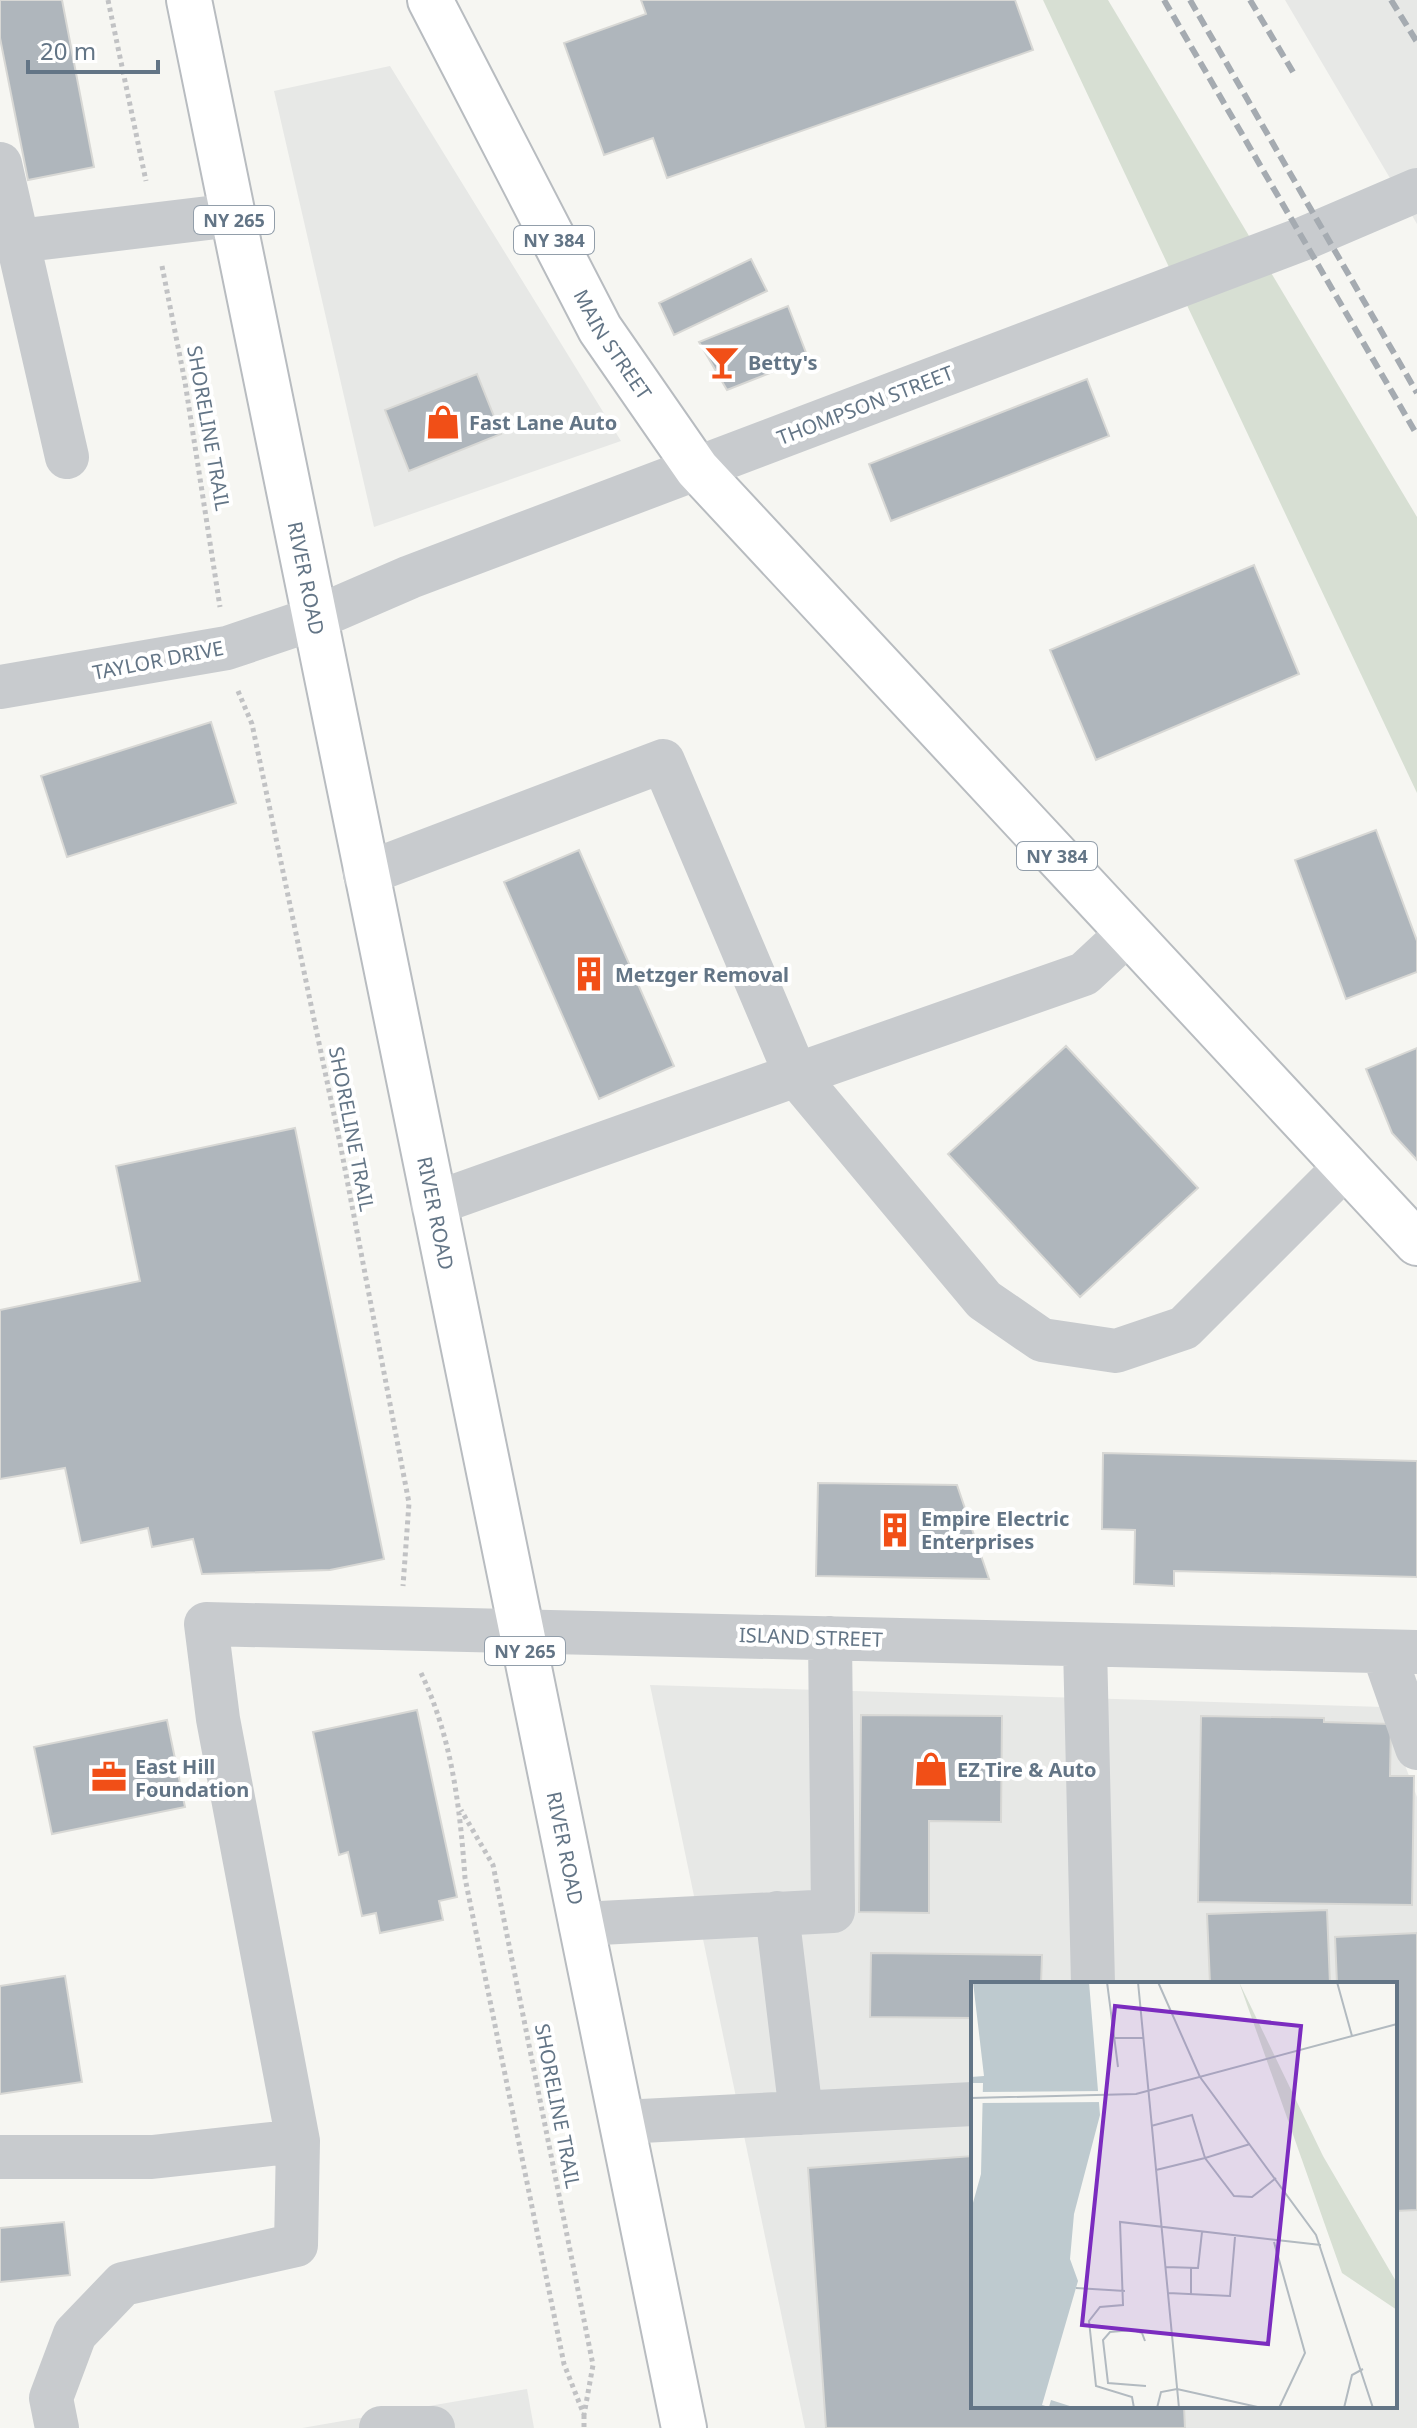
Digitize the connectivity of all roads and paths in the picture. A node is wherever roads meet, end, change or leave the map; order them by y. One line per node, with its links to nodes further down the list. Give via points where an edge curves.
1 (108, 0): 6 (path)
2 (189, 0): 7 (main road, RIVER ROAD / NY 265)
3 (430, 0): 11 (main road, MAIN STREET / NY 384, via 600,329)
4 (0, 164): 8 (street)
5 (1417, 190): 11 (street, THOMPSON STREET, via 1305,238)
6 (149, 195)
7 (233, 215): 8 (street); 13 (main road, RIVER ROAD / NY 265)
8 (18, 241): 10 (street)
9 (159, 251): 12 (path, SHORELINE TRAIL, via 188,397)
10 (67, 457)
11 (697, 469): 13 (street, THOMPSON STREET); 17 (main road, NY 384)
12 (220, 612)
13 (313, 619): 15 (street, TAYLOR DRIVE, via 227,648); 16 (main road, RIVER ROAD / NY 265)
14 (235, 684): 22 (path, SHORELINE TRAIL, via 252,724 409,1503)
15 (16, 685)
16 (365, 874): 18 (street, via 663,761); 20 (main road, RIVER ROAD / NY 265)
17 (1128, 933): 18 (street, via 1084,974); 19 (main road, NY 384)
18 (796, 1075): 19 (street, via 984,1300 1042,1340 1116,1351 1184,1328); 20 (street)
19 (1346, 1166): 21 (main road, NY 384)
20 (433, 1204): 23 (main road, RIVER ROAD / NY 265)
21 (1417, 1243)
22 (403, 1585)
23 (521, 1629): 24 (street, ISLAND STREET); 31 (main road, RIVER ROAD / NY 265); 36 (street, ISLAND STREET, via 206,1624 218,1719)
24 (830, 1638): 25 (street, ISLAND STREET); 30 (street, via 833,1911)
25 (1085, 1646): 26 (street, ISLAND STREET); 32 (street)
26 (1400, 1653): 28 (street)
27 (418, 1664): 29 (path, SHORELINE TRAIL, via 439,1709)
28 (1417, 1748)
29 (461, 1810): 38 (path, SHORELINE TRAIL, via 465,1878 564,2364); 38 (path, SHORELINE TRAIL, via 497,1881 593,2365)
30 (777, 1913): 31 (street); 34 (street)
31 (581, 1924): 35 (main road, RIVER ROAD / NY 265)
32 (1093, 1982)
33 (971, 2104): 34 (street)
34 (801, 2113): 35 (street)
35 (622, 2122): 43 (main road, RIVER ROAD / NY 265)
36 (298, 2141): 37 (street, via 152,2157); 39 (street, via 296,2245 123,2284 75,2334 51,2398)
37 (0, 2157)
38 (584, 2415): 42 (path, SHORELINE TRAIL)
39 (57, 2428)
40 (381, 2428): 41 (street)
41 (433, 2428)
42 (584, 2428)
43 (684, 2428)

